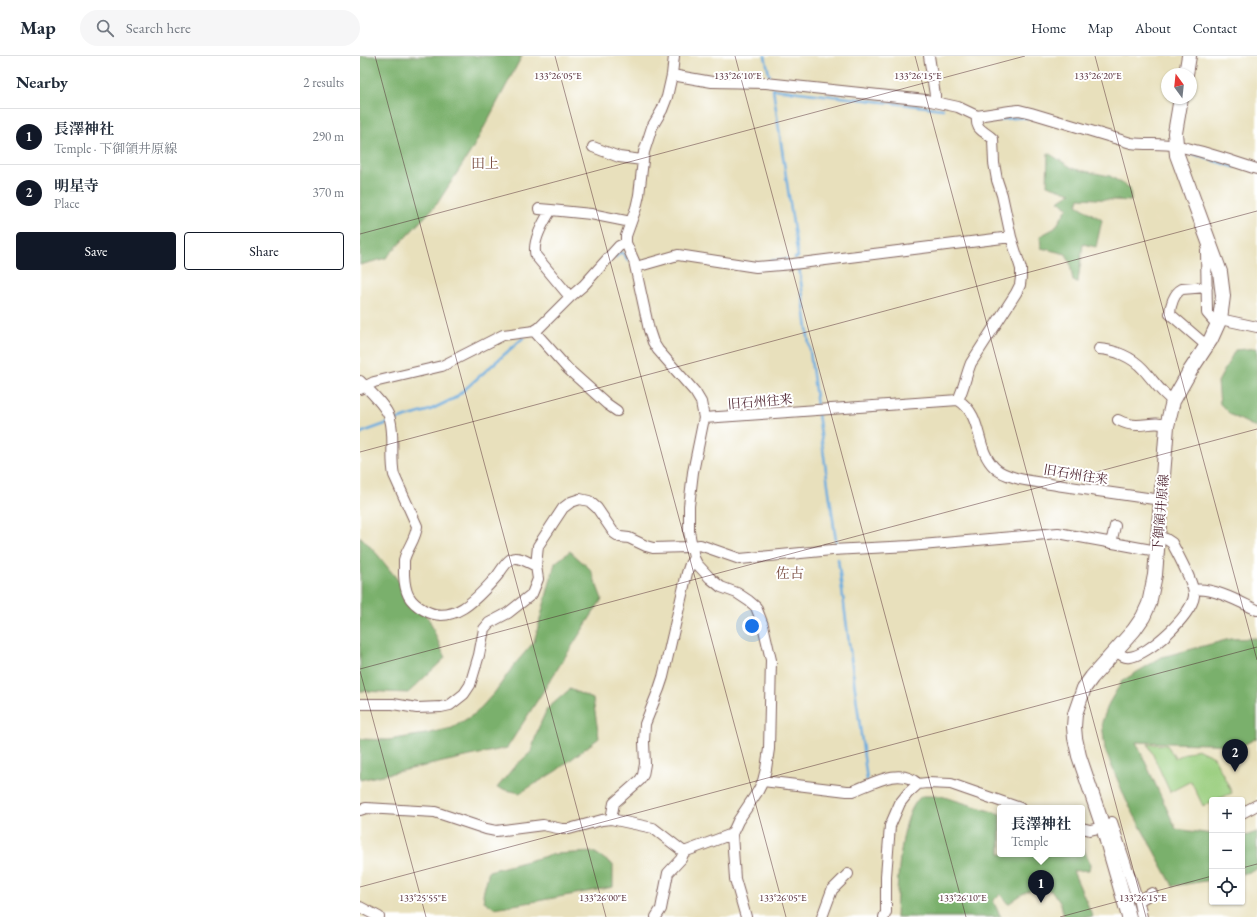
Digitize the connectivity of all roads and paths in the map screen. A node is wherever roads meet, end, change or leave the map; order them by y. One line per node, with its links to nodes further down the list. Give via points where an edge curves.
1 (674, 56): 5 (street)
2 (929, 56): 6 (street)
3 (1189, 56): 4 (main road)
4 (1187, 68)
5 (672, 76): 6 (street, via 712,82 771,84); 11 (street, via 667,97 652,127)
6 (935, 102): 8 (street, via 958,107)
7 (1180, 104): 9 (main road, 下御領井原線, via 1175,133)
8 (977, 119): 9 (street, via 1018,110 1131,143); 16 (street, via 978,128 993,139 994,162)
9 (1176, 146): 12 (street); 18 (main road, 下御領井原線, via 1181,169)
10 (593, 147): 11 (street, via 619,157)
11 (642, 160): 15 (street, via 639,196)
12 (1257, 169)
13 (539, 209): 14 (street)
14 (551, 210): 15 (street); 21 (street, via 540,231 535,252)
15 (632, 222): 17 (street)
16 (1011, 237): 19 (street, via 756,267 678,255); 28 (street, via 1020,269 1020,286 977,352)
17 (626, 243): 19 (street); 21 (street, via 620,246)
18 (1210, 244): 20 (street, via 1206,251); 22 (main road, 下御領井原線, via 1222,285)
19 (636, 267): 31 (street, via 653,342 695,392 701,402)
20 (1207, 287): 22 (street, via 1207,313 1213,320); 25 (street, via 1178,291 1169,312)
21 (570, 297): 24 (street)
22 (1219, 320): 23 (street); 25 (main road, 下御領井原線)
23 (1257, 326)
24 (534, 331): 27 (street, via 503,335 442,366); 30 (street, via 568,369)
25 (1207, 346): 29 (main road, 下御領井原線)
26 (1099, 349): 29 (street, via 1119,353 1133,361)
27 (362, 385): 40 (street, via 387,412 390,419 394,475 417,526 404,559 409,599 425,611 436,615 456,613 472,601 510,560 521,559)
28 (958, 400): 31 (street, 旧石州往来); 34 (street, 旧石州往来, via 974,415 988,459 1003,473 1016,478)
29 (1173, 401): 33 (main road, 下御領井原線)
30 (617, 411)
31 (704, 418): 38 (street, via 688,506)
32 (1118, 420): 33 (street, via 1128,424 1160,423)
33 (1167, 426): 34 (main road, 下御領井原線)
34 (1162, 500): 37 (main road, 下御領井原線)
35 (1116, 526): 36 (street)
36 (1112, 543): 37 (street); 38 (street, via 1058,533 747,559 700,545)
37 (1158, 544): 41 (street, via 1166,539 1172,543); 43 (main road, 下御領井原線, via 1152,593 1146,610 1134,630)
38 (693, 546): 39 (street); 40 (street, via 653,548 620,537 614,533 598,508 589,501 580,499 563,508 538,546)
39 (694, 558): 45 (street, via 721,587 738,593 756,607 763,625 772,676 769,749); 51 (street, via 687,573 659,689 645,724 643,775 614,803)
40 (536, 566): 44 (street, via 538,579 532,594 484,629 470,685 464,694 450,705 417,708 393,704)
41 (1194, 590): 42 (street, via 1205,590 1225,596); 43 (street, via 1193,601 1165,637 1136,656 1128,658)
42 (1257, 610)
43 (1116, 651): 52 (main road, 下御領井原線, via 1084,688 1074,721 1079,756)
44 (360, 704)
45 (763, 781): 46 (street, via 847,791 892,777 905,776); 54 (street)
46 (918, 784): 47 (street, via 951,784); 65 (street, via 900,804 890,826)
47 (1011, 805)
48 (1257, 805): 50 (street)
49 (360, 810): 51 (street, via 366,808 435,812 496,831 543,825 569,829)
50 (1245, 811)
51 (611, 819): 55 (street, via 653,828)
52 (1108, 825): 53 (street, via 1090,830); 58 (street); 60 (main road, 下御領井原線)
53 (1085, 829)
54 (732, 834): 55 (street); 63 (street, via 735,879)
55 (684, 852): 62 (street, via 668,873 661,909)
56 (848, 874): 64 (street, via 832,890)
57 (1152, 893): 58 (street)
58 (1140, 900): 66 (street)
59 (360, 907): 61 (street)
60 (1127, 915)
61 (379, 917)
62 (656, 917)
63 (746, 917)
64 (822, 917)
65 (884, 917)
66 (1142, 917)

